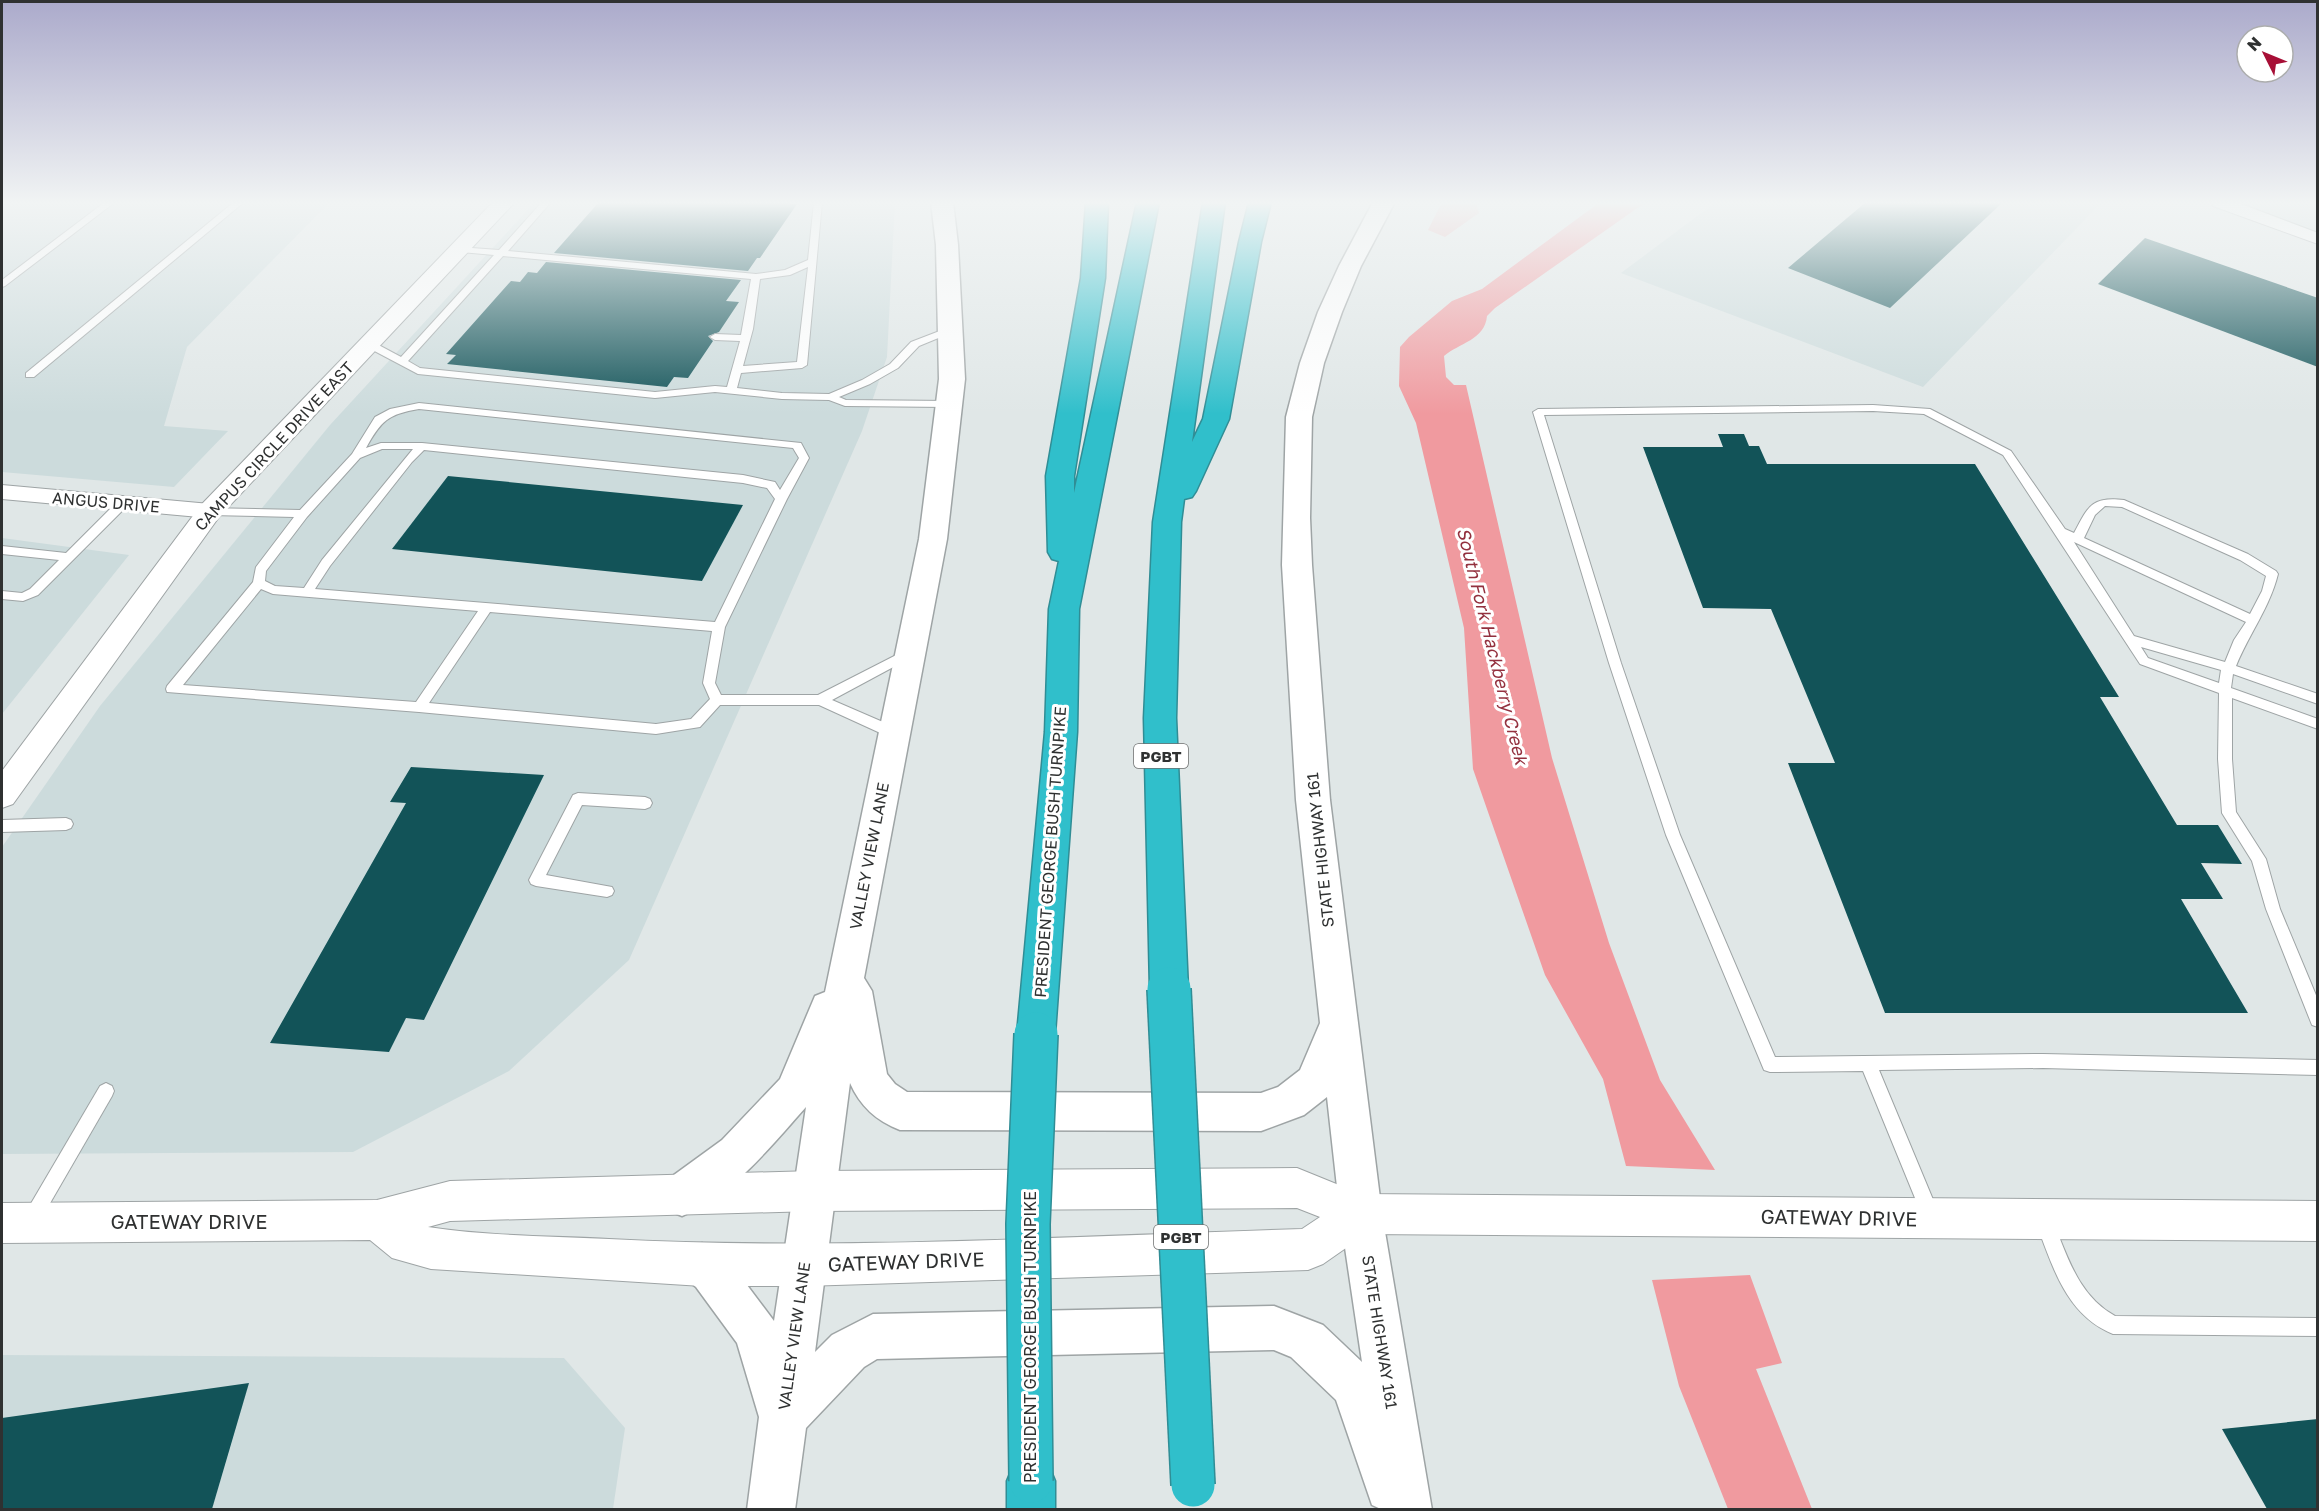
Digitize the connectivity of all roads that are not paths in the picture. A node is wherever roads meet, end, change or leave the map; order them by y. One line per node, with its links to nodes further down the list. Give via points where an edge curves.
1 (17, 273): 15 (lane)
2 (154, 273): 22 (lane)
3 (437, 273): 19 (street, CAMPUS CIRCLE DRIVE EAST)
4 (484, 273): 20 (lane)
5 (709, 273): 14 (lane)
6 (788, 273): 14 (lane)
7 (812, 273): 21 (lane, via 802,365)
8 (946, 273): 16 (main road, VALLEY VIEW LANE)
9 (1093, 273): 42 (highway, via 1060,476)
10 (1133, 273): 42 (highway, PRESIDENT GEORGE BUSH TURNPIKE)
11 (1204, 273): 33 (highway, PGBT)
12 (1244, 273): 33 (highway, via 1216,420)
13 (1347, 273): 62 (main road, STATE HIGHWAY 161, via 1312,363 1299,417 1296,518 1314,800)
14 (756, 277): 18 (lane)
15 (2, 284)
16 (950, 330): 24 (lane, via 915,344 894,366); 25 (main road, VALLEY VIEW LANE)
17 (715, 338): 18 (lane)
18 (746, 338): 21 (lane)
19 (369, 344): 20 (lane); 31 (street, CAMPUS CIRCLE DRIVE EAST)
20 (402, 362): 23 (lane, via 418,371 655,395)
21 (737, 370): 23 (lane)
22 (30, 375)
23 (731, 391): 24 (lane)
24 (830, 397): 25 (lane, via 845,403)
25 (949, 404): 46 (main road, VALLEY VIEW LANE, via 933,539)
26 (422, 446): 27 (lane, via 381,446); 29 (lane, via 744,479 771,485); 39 (lane, via 326,563)
27 (356, 456): 29 (lane, via 377,419 395,409 419,406 797,445 804,458); 32 (lane)
28 (2, 492): 30 (street, ANGUS DRIVE)
29 (780, 499): 44 (lane)
30 (123, 503): 31 (street, ANGUS DRIVE); 37 (lane)
31 (210, 511): 32 (lane); 55 (street, CAMPUS CIRCLE DRIVE EAST)
32 (303, 514): 38 (lane, via 260,570)
33 (1167, 522): 79 (highway, PGBT, bridge, via 1160,718)
34 (2061, 532): 35 (lane); 45 (lane); 63 (lane, via 2007,453 1926,411 1873,408 1538,412 1673,835 1770,1065)
35 (2077, 539): 43 (lane); 43 (lane, via 2096,505 2106,501 2124,504 2244,557 2272,574)
36 (2, 550): 37 (lane)
37 (69, 557): 40 (lane, via 34,592 23,597)
38 (260, 584): 39 (lane, via 273,590); 52 (lane, via 172,689)
39 (307, 593): 41 (lane)
40 (2, 595)
41 (487, 608): 44 (lane); 52 (lane)
42 (1064, 609): 78 (highway, PRESIDENT GEORGE BUSH TURNPIKE, bridge, via 1061,732 1036,1034 1028,1224)
43 (2253, 620): 47 (lane, via 2240,639)
44 (719, 627): 50 (lane, via 709,683)
45 (2127, 638): 47 (lane); 48 (lane, via 2144,661)
46 (910, 654): 51 (lane); 54 (main road, VALLEY VIEW LANE)
47 (2229, 668): 48 (lane); 49 (lane)
48 (2225, 690): 53 (lane); 61 (lane, via 2229,813 2259,859 2273,909)
49 (2318, 699)
50 (717, 700): 51 (lane); 52 (lane, via 694,723 656,729)
51 (820, 700): 54 (lane)
52 (419, 707)
53 (2318, 724)
54 (894, 734): 60 (main road, VALLEY VIEW LANE)
55 (2, 795)
56 (645, 803): 59 (lane, via 578,799 537,880)
57 (66, 824): 58 (lane)
58 (2, 826)
59 (607, 891)
60 (848, 962): 62 (main road, via 869,1081 900,1112 1261,1112 1290,1102 1315,1083); 66 (main road, VALLEY VIEW LANE); 67 (main road, via 794,1092 737,1154)
61 (2318, 1020)
62 (1340, 1021): 68 (main road, STATE HIGHWAY 161)
63 (1868, 1063): 64 (lane, via 2043,1061); 69 (lane)
64 (2318, 1068)
65 (106, 1091): 73 (lane)
66 (814, 1191): 67 (street, GATEWAY DRIVE); 68 (street, GATEWAY DRIVE, via 1297,1188); 75 (main road, VALLEY VIEW LANE)
67 (682, 1195): 71 (street, GATEWAY DRIVE, via 450,1201)
68 (1361, 1214): 69 (street, GATEWAY DRIVE); 75 (street, GATEWAY DRIVE, via 1308,1249); 82 (main road, STATE HIGHWAY 161)
69 (1932, 1218): 70 (street, GATEWAY DRIVE)
70 (2043, 1219): 72 (street, GATEWAY DRIVE); 76 (lane, via 2075,1294 2107,1322 2127,1327)
71 (377, 1220): 73 (street, GATEWAY DRIVE); 74 (street, GATEWAY DRIVE, via 406,1243 431,1248)
72 (2318, 1221)
73 (16, 1223)
74 (702, 1265): 75 (street, GATEWAY DRIVE); 77 (main road, via 756,1331)
75 (804, 1265): 77 (main road, VALLEY VIEW LANE)
76 (2318, 1327)
77 (782, 1419): 80 (main road, VALLEY VIEW LANE); 81 (main road, via 848,1351 873,1337 1274,1328 1306,1341 1354,1386)
78 (1031, 1496)
79 (1194, 1497)
80 (771, 1509)
81 (1396, 1509)
82 (1408, 1509)

